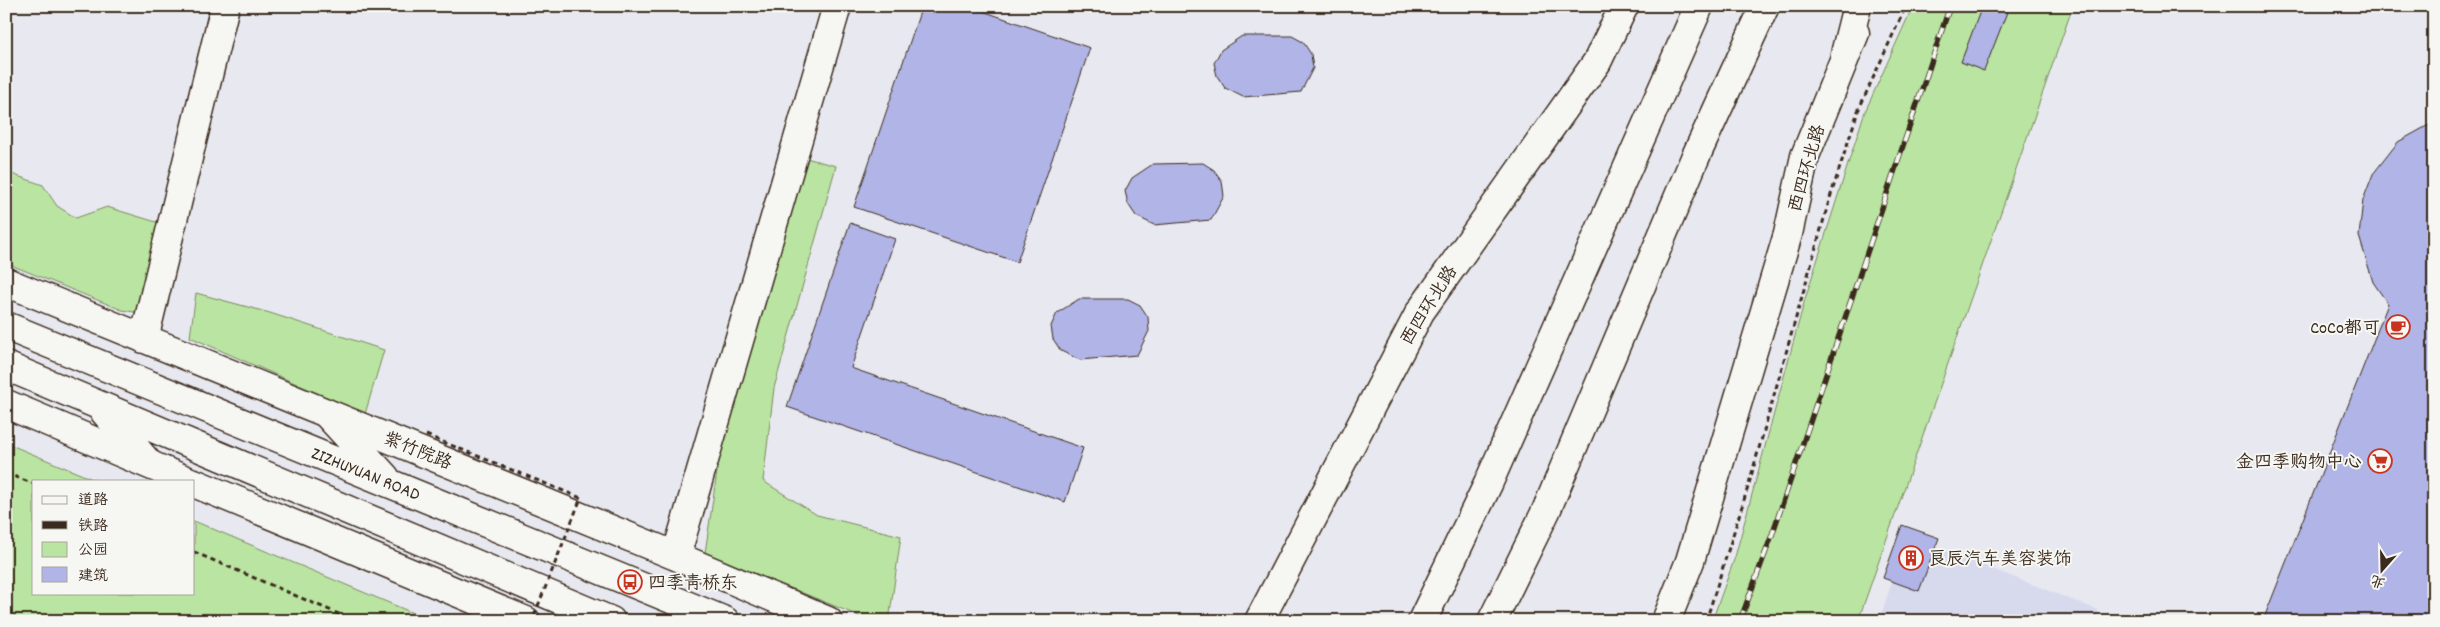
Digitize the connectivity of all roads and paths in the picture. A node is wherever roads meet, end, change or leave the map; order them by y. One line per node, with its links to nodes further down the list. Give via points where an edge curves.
1 (225, 6): 12 (main road)
2 (837, 6): 25 (main road)
3 (1624, 6): 33 (main road, 西四环北路, via 1598,62 1420,312)
4 (1699, 6): 34 (main road, via 1488,484)
5 (1764, 6): 35 (main road, via 1695,158 1546,511)
6 (1857, 6): 9 (main road)
7 (1867, 6): 9 (main road, 西四环北路)
8 (1906, 6): 37 (path, via 1858,111 1846,147)
9 (1845, 54): 36 (main road, 西四环北路, via 1805,156 1788,234 1695,542)
10 (6, 282): 12 (main road, 紫竹院路)
11 (6, 326): 23 (main road, ZIZHUYUAN ROAD)
12 (144, 339): 16 (main road, 紫竹院路)
13 (6, 366): 15 (main road)
14 (6, 404): 18 (main road)
15 (98, 404): 18 (main road); 30 (main road)
16 (326, 413): 23 (main road); 25 (main road, 紫竹院路)
17 (426, 435): 29 (path, bridge, via 581,498)
18 (149, 464): 20 (main road)
19 (6, 473): 21 (path)
20 (186, 480)
21 (32, 483)
22 (195, 483): 28 (main road)
23 (391, 484): 31 (main road, ZIZHUYUAN ROAD)
24 (195, 552): 27 (path)
25 (676, 556): 26 (main road, 紫竹院路)
26 (796, 612): 32 (main road, 紫竹院路)
27 (355, 621)
28 (526, 621)
29 (532, 621)
30 (611, 621)
31 (725, 621)
32 (828, 621)
33 (1259, 621)
34 (1422, 621)
35 (1492, 621)
36 (1666, 621)
37 (1706, 621)

